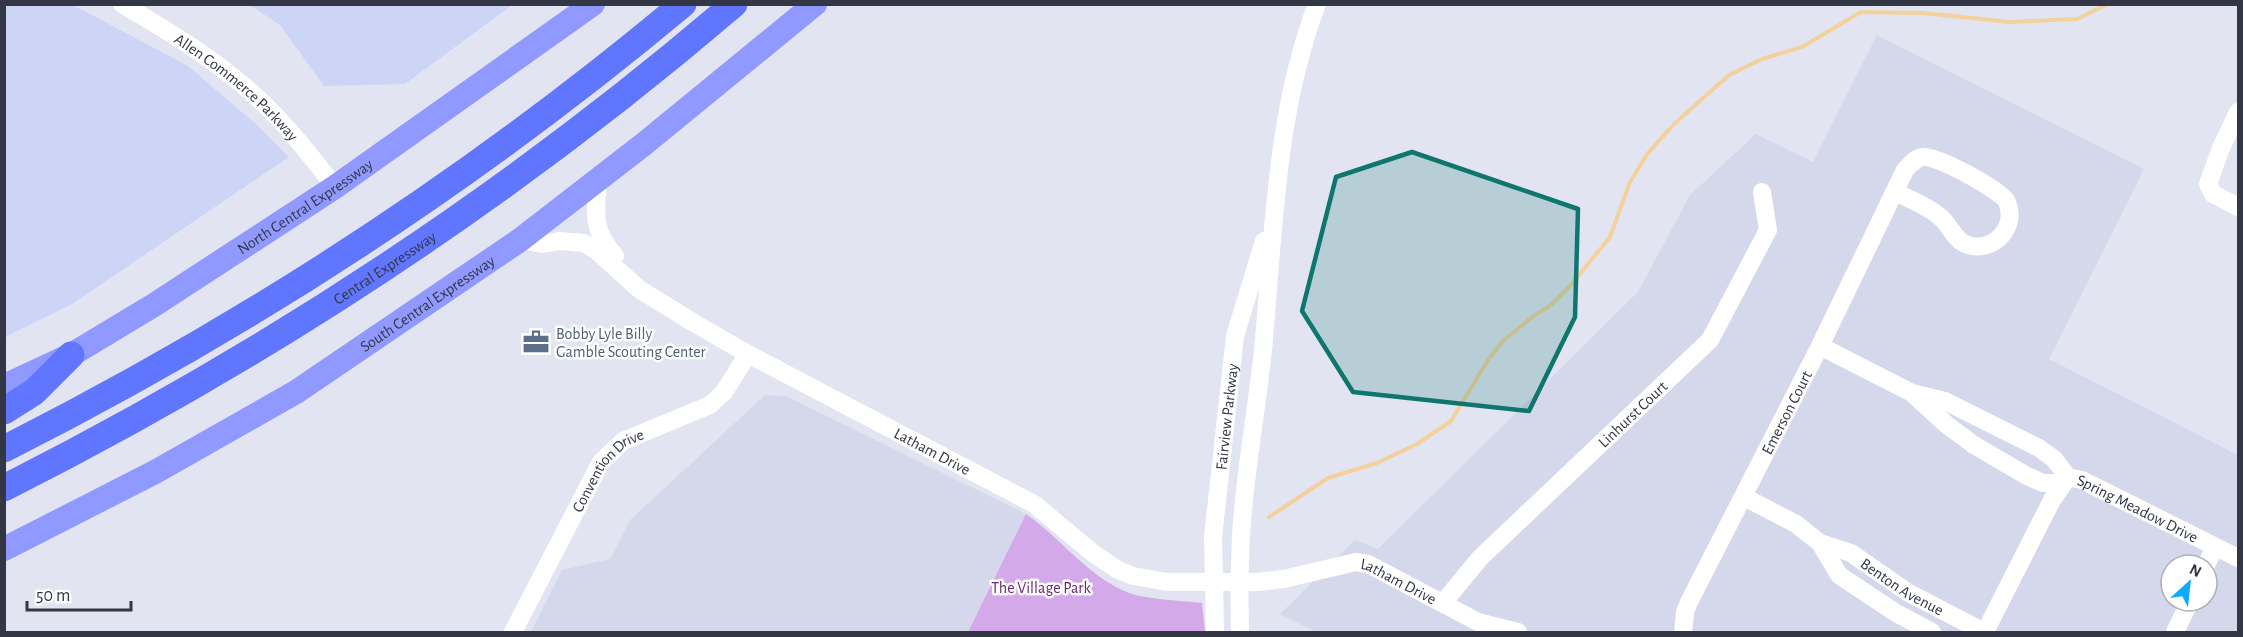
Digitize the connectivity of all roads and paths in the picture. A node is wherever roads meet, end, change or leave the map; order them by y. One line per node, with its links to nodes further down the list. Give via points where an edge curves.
1 (122, 4): 9 (street, Allen Commerce Parkway, via 197,50 257,98)
2 (593, 4): 9 (main road, North Central Expressway)
3 (683, 4): 22 (highway, Central Expressway, via 506,142 355,247 158,368)
4 (734, 4): 24 (highway, Central Expressway, via 557,146 393,263 178,396)
5 (815, 4): 8 (main road, South Central Expressway)
6 (1317, 4): 12 (street, Fairview Parkway, via 1289,102)
7 (2238, 112): 13 (street, via 2208,184 2213,194)
8 (598, 181): 14 (main road, South Central Expressway); 15 (street, Latham Drive, via 595,222 599,234 614,256)
9 (335, 187): 18 (main road, North Central Expressway)
10 (1762, 192): 33 (street, Linhurst Court, via 1768,230 1710,340 1480,558)
11 (1895, 192): 11 (street, Emerson Court, via 1941,217 1965,244 1990,245 2000,239 2007,227 2009,211 2002,195 1932,157 1914,160); 16 (street, Emerson Court)
12 (1274, 207): 31 (street, Fairview Parkway, via 1235,336 1215,508); 32 (street, Fairview Parkway)
13 (2238, 207)
14 (520, 240): 15 (street, Latham Drive, via 584,243); 28 (main road, South Central Expressway, via 296,392 155,472)
15 (654, 297): 17 (street, Latham Drive)
16 (1821, 345): 20 (street, Spring Meadow Drive); 25 (street, Emerson Court)
17 (748, 354): 31 (street, Latham Drive, via 1034,504 1118,570 1168,582); 35 (street, Convention Drive, via 724,392 710,405 623,441 601,462)
18 (71, 355): 19 (main road, North Central Expressway); 21 (highway, via 34,392)
19 (4, 386)
20 (1912, 393): 23 (street, Spring Meadow Drive, via 1945,401 2039,448); 23 (street, Spring Meadow Drive, via 1974,445 2027,476 2043,483)
21 (4, 411)
22 (4, 449)
23 (2068, 477): 27 (street, Spring Meadow Drive, via 2096,486); 41 (street, via 2052,500)
24 (4, 488)
25 (1743, 497): 26 (street, Benton Avenue, via 1796,524); 39 (street, Emerson Court, via 1689,602)
26 (1820, 543): 40 (street, Benton Avenue, via 1839,575); 41 (street, Benton Avenue, via 1851,553 1907,592)
27 (2215, 547): 29 (street); 30 (street, Spring Meadow Drive)
28 (4, 549)
29 (2212, 553)
30 (2238, 558)
31 (1214, 583): 32 (street, Latham Drive); 36 (street, Fairview Parkway)
32 (1239, 583): 33 (street, Latham Drive, via 1284,579 1356,562 1368,564); 37 (street, Fairview Parkway)
33 (1443, 603): 38 (street, Latham Drive, via 1478,622)
34 (2184, 613): 42 (street)
35 (513, 633)
36 (1215, 633)
37 (1240, 633)
38 (1518, 633)
39 (1683, 633)
40 (1932, 633)
41 (1984, 633)
42 (2175, 633)

